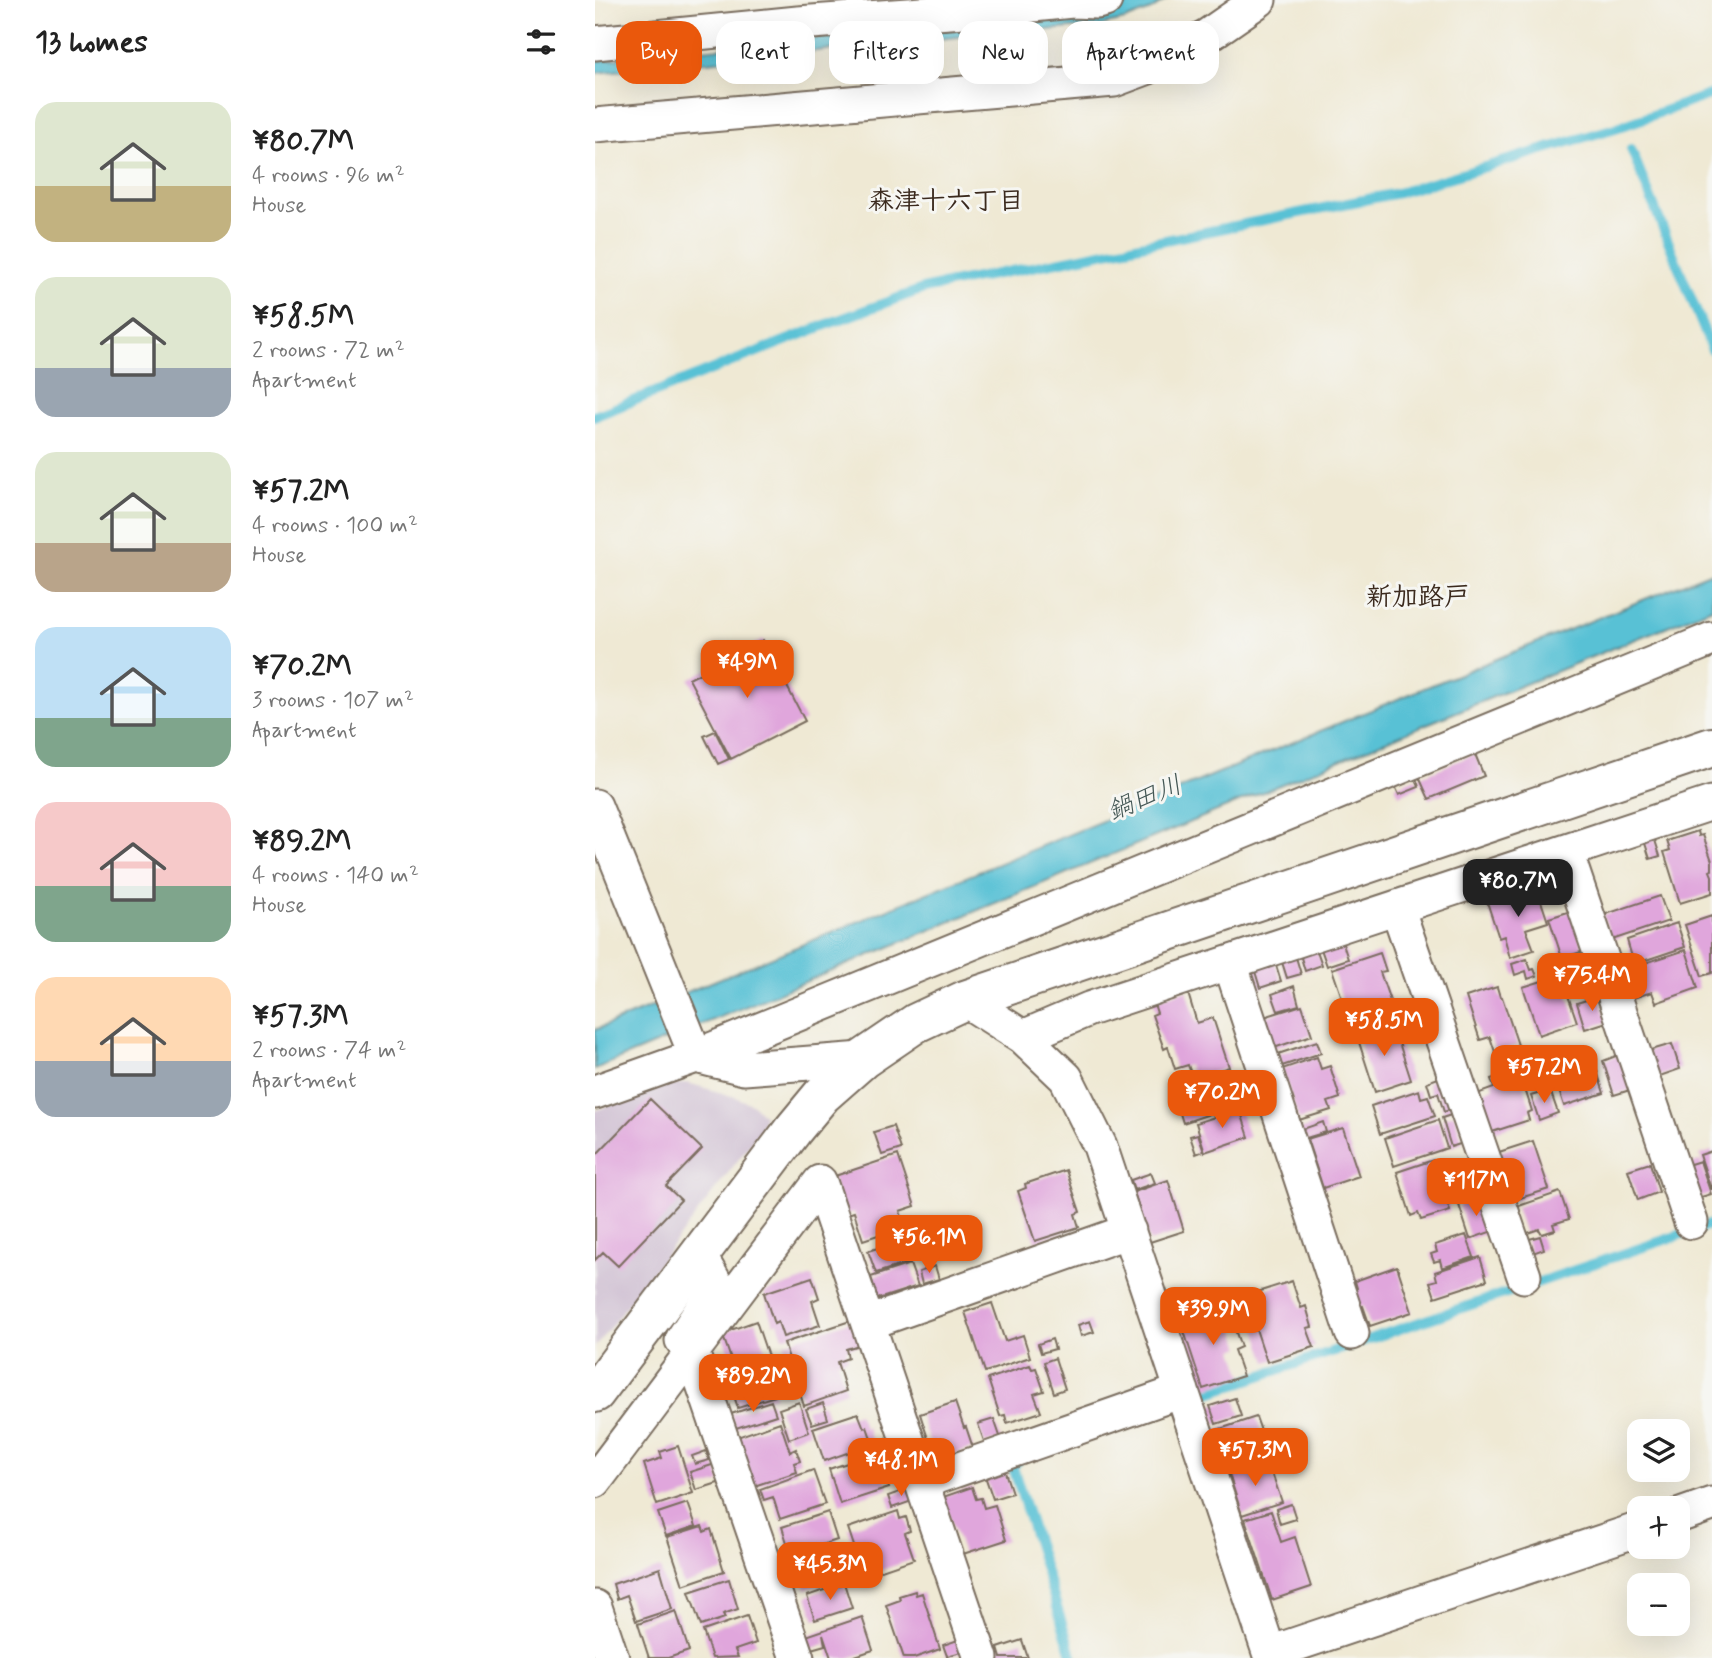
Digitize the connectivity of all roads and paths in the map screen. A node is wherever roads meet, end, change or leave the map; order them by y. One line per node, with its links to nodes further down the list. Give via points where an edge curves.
1 (1105, 0): 3 (street)
2 (1259, 0): 4 (street, via 1207,36 1114,80)
3 (595, 43)
4 (595, 125)
5 (1712, 639): 14 (street)
6 (1712, 747): 12 (street)
7 (1712, 803): 9 (street)
8 (595, 806): 14 (street)
9 (1566, 852): 10 (street); 17 (street)
10 (1397, 907): 11 (street); 20 (street)
11 (1230, 963): 13 (street, via 1089,1009); 22 (street)
12 (965, 1000): 13 (street); 15 (street, via 916,1023)
13 (1023, 1037): 18 (street, via 1066,1078 1100,1146)
14 (693, 1049): 15 (street, via 744,1068); 16 (street)
15 (863, 1059): 19 (street, via 822,1095)
16 (595, 1092)
17 (1691, 1222)
18 (1129, 1231): 21 (street); 24 (street)
19 (699, 1255): 23 (street, via 717,1286 682,1340); 25 (street)
20 (1524, 1276)
21 (868, 1323): 23 (street, via 820,1182); 27 (street)
22 (1352, 1333)
23 (692, 1352): 26 (street); 34 (street)
24 (1182, 1391): 27 (street); 32 (street)
25 (595, 1393)
26 (595, 1481)
27 (922, 1482): 35 (street)
28 (1712, 1504): 29 (street)
29 (1690, 1512)
30 (1627, 1533): 32 (street)
31 (595, 1607): 33 (street)
32 (1271, 1656)
33 (612, 1658)
34 (797, 1658)
35 (981, 1658)

